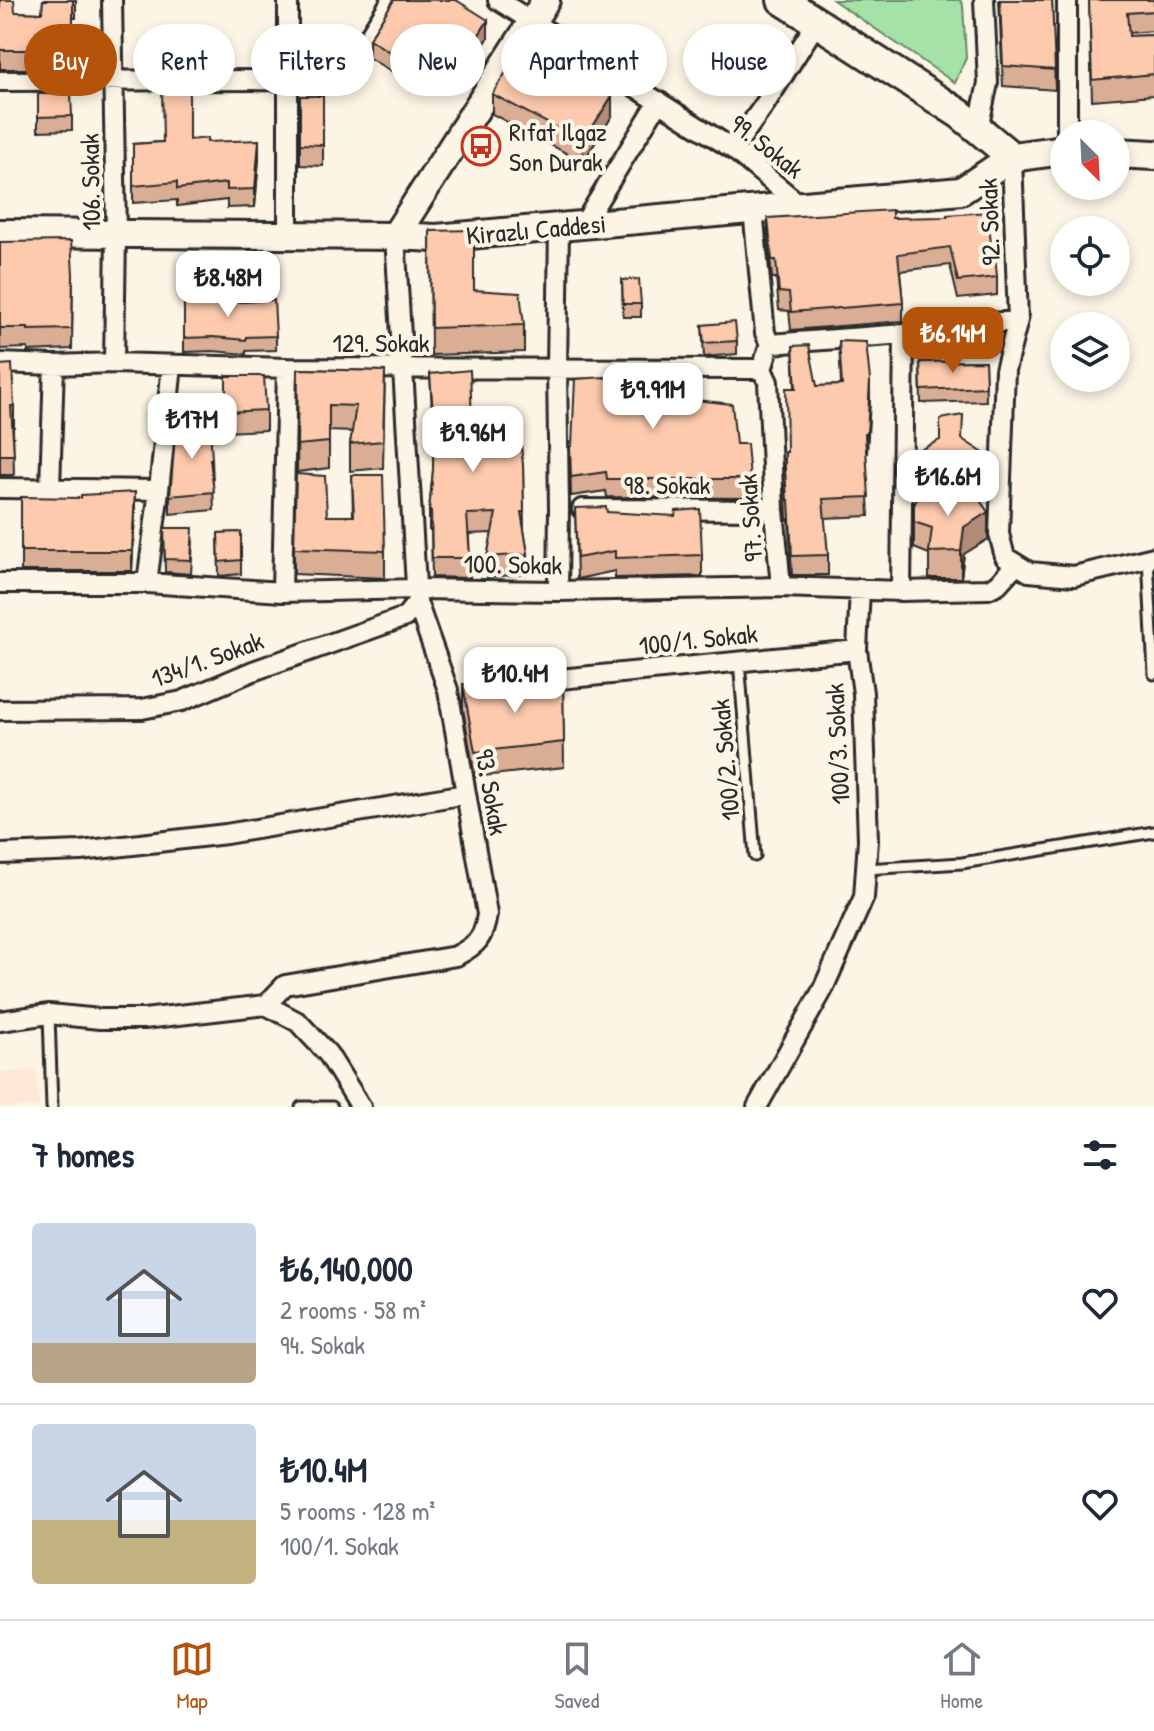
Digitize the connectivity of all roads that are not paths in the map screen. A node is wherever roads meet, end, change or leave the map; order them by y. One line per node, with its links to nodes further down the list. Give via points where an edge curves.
1 (112, 0): 10 (street, 106. Sokak)
2 (288, 0): 11 (street)
3 (392, 0): 12 (street)
4 (498, 0): 8 (street, 99. Sokak)
5 (782, 0): 9 (main road)
6 (984, 0): 21 (street, via 988,83)
7 (1067, 0): 20 (street)
8 (539, 11): 19 (street, 99. Sokak); 33 (main road)
9 (817, 22): 21 (main road); 22 (street)
10 (113, 24)
11 (288, 24)
12 (374, 28)
13 (117, 80): 14 (street)
14 (251, 80)
15 (0, 81): 16 (street)
16 (24, 81)
17 (114, 96): 31 (street, 106. Sokak)
18 (288, 96): 32 (street)
19 (659, 101): 22 (street, 99. Sokak); 29 (street)
20 (1067, 120)
21 (978, 129): 26 (main road)
22 (733, 149): 27 (street, 99. Sokak)
23 (1050, 152): 26 (main road)
24 (1130, 154): 25 (main road)
25 (1154, 155)
26 (1012, 157): 27 (main road, Kirazlı Caddesi, via 961,191); 34 (street, 92. Sokak)
27 (800, 205): 28 (main road, Kirazlı Caddesi)
28 (753, 210): 29 (main road, Kirazlı Caddesi); 36 (street, 97. Sokak)
29 (571, 226): 33 (main road, Kirazlı Caddesi, via 436,238); 43 (street)
30 (0, 233): 31 (main road, Kirazlı Caddesi)
31 (116, 234): 32 (main road, Kirazlı Caddesi); 38 (street, 106. Sokak)
32 (288, 236): 33 (main road, Kirazlı Caddesi)
33 (395, 236): 42 (street, 93. Sokak)
34 (1018, 320): 35 (street); 51 (street, 92. Sokak, via 1005,370 999,534 1005,557)
35 (904, 334): 36 (street); 57 (street)
36 (770, 344): 44 (street, 97. Sokak)
37 (0, 363): 39 (street, 129. Sokak)
38 (114, 363): 39 (street, 129. Sokak); 40 (street, 129. Sokak)
39 (54, 365): 46 (street)
40 (172, 365): 41 (street, 129. Sokak); 47 (street)
41 (287, 368): 42 (street, 129. Sokak); 58 (street)
42 (403, 369): 43 (street, 129. Sokak); 59 (street, 93. Sokak)
43 (557, 369): 44 (street, 129. Sokak); 48 (street)
44 (762, 369): 49 (street, 97. Sokak, via 768,382)
45 (0, 488): 46 (street)
46 (50, 488): 47 (street)
47 (159, 490): 53 (street)
48 (559, 509): 49 (street, 98. Sokak); 56 (street)
49 (774, 510): 54 (street, 97. Sokak)
50 (1151, 558): 51 (street, via 1074,576 1029,572); 62 (lane)
51 (1016, 564): 57 (street, 100. Sokak, via 988,589)
52 (0, 583): 53 (street, 100. Sokak)
53 (147, 583): 58 (street, 100. Sokak)
54 (781, 587): 55 (street, 100. Sokak); 56 (street, 100. Sokak)
55 (860, 589): 57 (street, 100. Sokak); 60 (street, 100/3. Sokak)
56 (558, 591): 59 (street, 100. Sokak)
57 (901, 591)
58 (282, 592): 59 (street, 100. Sokak)
59 (416, 596): 63 (street, 93. Sokak); 64 (street, 134/1. Sokak, via 405,617 182,701 142,709)
60 (857, 650): 61 (street, 100/1. Sokak); 69 (street, 100/3. Sokak)
61 (739, 661): 63 (street, 100/1. Sokak); 68 (lane, 100/2. Sokak)
62 (1154, 674)
63 (463, 689): 65 (street, 93. Sokak)
64 (0, 710)
65 (466, 794): 67 (street, via 226,834 81,851); 70 (street, 93. Sokak, via 487,914 485,930 473,947 456,956 285,985)
66 (1154, 832): 69 (lane, via 962,863)
67 (0, 854)
68 (755, 856)
69 (866, 869): 77 (street, 100/3. Sokak, via 864,897 822,991)
70 (266, 1005): 71 (street, via 144,1019); 76 (street, via 298,1022 328,1054)
71 (49, 1014): 72 (street); 73 (lane)
72 (0, 1021)
73 (52, 1107)
74 (301, 1107): 75 (lane)
75 (332, 1107)
76 (361, 1107)
77 (757, 1107)

